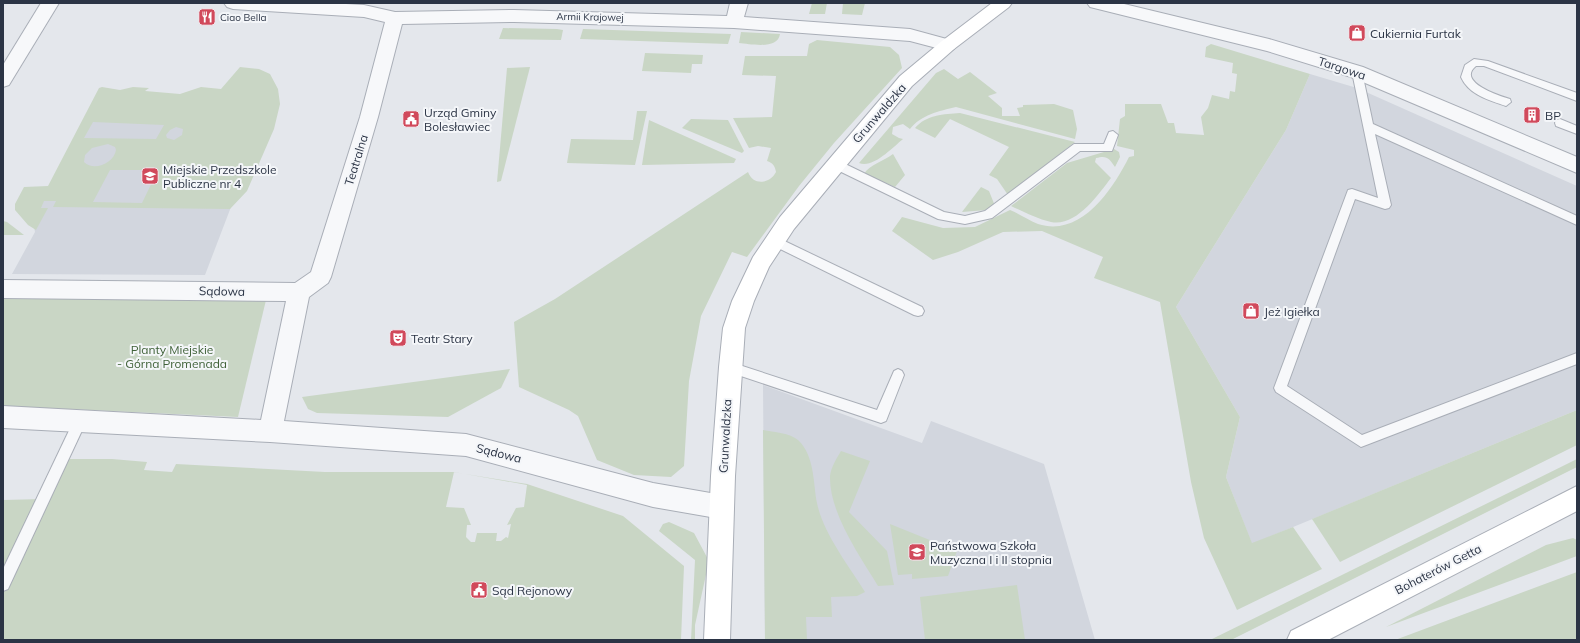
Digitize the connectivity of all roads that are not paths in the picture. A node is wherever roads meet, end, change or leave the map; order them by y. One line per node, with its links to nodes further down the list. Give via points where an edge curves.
1 (233, 3): 5 (street, Armii Krajowej)
2 (739, 3): 10 (street)
3 (1003, 3): 11 (street, Grunwaldzka)
4 (1096, 3): 6 (street, Targowa)
5 (281, 4): 7 (street, Armii Krajowej)
6 (1126, 6): 12 (street, Targowa, via 1142,16 1269,46)
7 (365, 7): 9 (street, Armii Krajowej)
8 (46, 10): 13 (street)
9 (394, 18): 10 (street, Armii Krajowej, via 514,16); 25 (street, Teatralna, via 369,116 320,277)
10 (734, 22): 11 (street, Armii Krajowej, via 910,35)
11 (948, 45): 20 (street, Grunwaldzka, via 906,81)
12 (1357, 72): 17 (lane); 21 (street, Targowa)
13 (3, 80)
14 (1577, 97): 15 (lane, via 1485,63 1474,62 1468,66 1466,80 1473,87)
15 (1506, 102)
16 (1560, 123): 18 (lane)
17 (1368, 126): 22 (lane); 27 (lane, via 1384,205 1352,193 1280,388 1361,441)
18 (1577, 130)
19 (1113, 135): 20 (lane, via 1108,148 1078,147 988,215 965,220 942,216)
20 (835, 164): 23 (street, Grunwaldzka)
21 (1577, 165)
22 (1577, 221)
23 (774, 241): 26 (lane); 28 (street, Grunwaldzka, via 760,263 743,301 734,328)
24 (3, 290): 25 (street, Sądowa)
25 (299, 292): 32 (street)
26 (918, 311)
27 (1577, 358)
28 (730, 367): 29 (lane, via 881,417); 34 (street, Grunwaldzka)
29 (898, 375)
30 (3, 417): 31 (street, Sądowa)
31 (80, 422): 32 (street, Sądowa); 35 (lane)
32 (270, 431): 34 (street, Sądowa, via 466,445 653,494)
33 (1577, 498): 37 (street, Bohaterów Getta)
34 (722, 507): 36 (street, Grunwaldzka)
35 (3, 584)
36 (717, 640)
37 (1300, 640)

